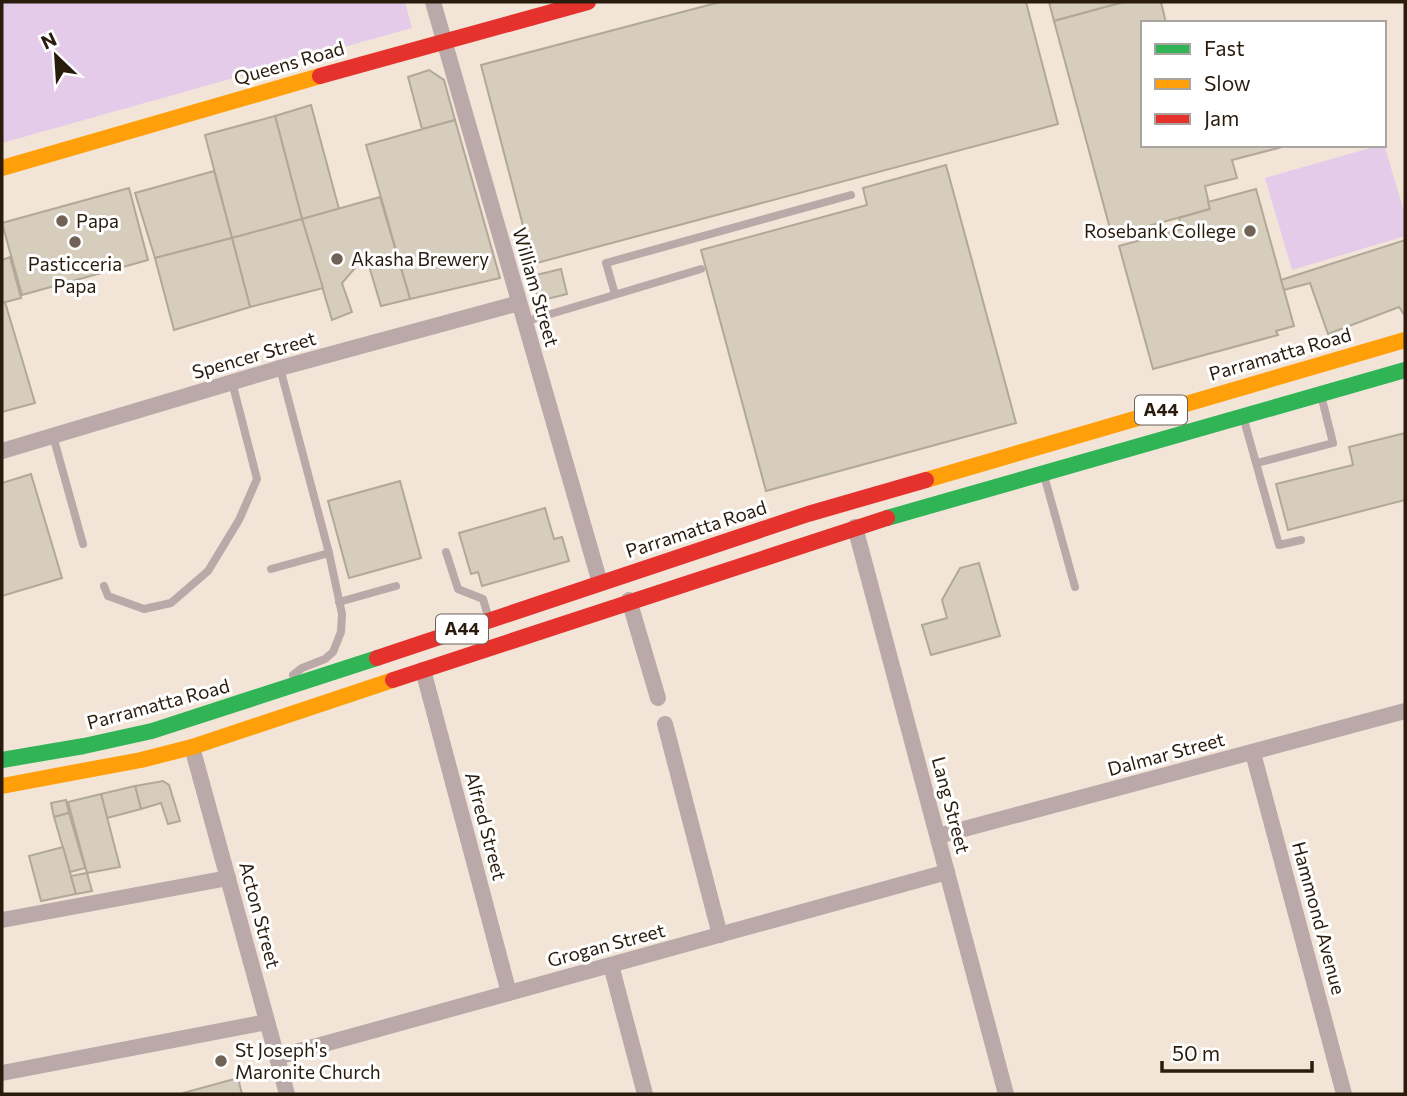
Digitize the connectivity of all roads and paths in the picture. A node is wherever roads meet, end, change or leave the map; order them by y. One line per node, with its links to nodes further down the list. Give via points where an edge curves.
1 (433, 2): 3 (street, William Street)
2 (588, 2): 3 (main road, Queens Road)
3 (445, 40): 4 (main road, Queens Road); 8 (street, William Street)
4 (2, 168)
5 (851, 195): 7 (lane, via 606,263)
6 (701, 269): 7 (lane)
7 (615, 294): 9 (lane)
8 (519, 303): 9 (street, William Street); 11 (street, Spencer Street)
9 (524, 321): 26 (street, William Street)
10 (1405, 340): 26 (main road, Parramatta Road / A44, via 869,495)
11 (280, 368): 13 (street, Spencer Street); 24 (lane)
12 (1405, 370): 14 (main road, A44)
13 (232, 382): 16 (street, Spencer Street); 27 (lane, via 257,479 208,571 171,603 144,609 108,596)
14 (1321, 396): 15 (main road, A44); 18 (lane, via 1333,443)
15 (1242, 418): 18 (lane); 19 (main road, A44)
16 (53, 436): 17 (street, Spencer Street); 22 (lane)
17 (2, 451)
18 (1257, 463): 21 (lane, via 1279,545)
19 (1043, 473): 20 (main road, A44); 29 (lane)
20 (855, 527): 30 (main road, A44); 42 (street, Lang Street)
21 (1300, 540)
22 (83, 544)
23 (446, 552): 32 (lane, via 457,590 483,599)
24 (329, 553): 25 (lane); 31 (lane)
25 (271, 569)
26 (600, 583): 32 (main road, Parramatta Road / A44)
27 (104, 586)
28 (396, 586): 31 (lane)
29 (1075, 587)
30 (629, 600): 33 (main road, A44); 35 (street)
31 (338, 602): 34 (lane, via 341,632 333,652)
32 (489, 620): 34 (main road, Parramatta Road / A44)
33 (423, 670): 38 (main road, A44); 48 (street, Alfred Street)
34 (265, 696): 40 (main road, Parramatta Road / A44, via 152,731)
35 (658, 698)
36 (1405, 711): 39 (street, Dalmar Street)
37 (665, 724): 46 (street)
38 (192, 747): 41 (main road, A44); 44 (street, Acton Street)
39 (1252, 753): 42 (street, Dalmar Street); 55 (street, Hammond Avenue)
40 (2, 760)
41 (2, 786)
42 (938, 836): 43 (street, Lang Street)
43 (947, 872): 46 (street, Grogan Street); 54 (street, Lang Street)
44 (228, 878): 45 (street); 49 (street, Acton Street)
45 (2, 920)
46 (720, 935): 47 (street, Grogan Street)
47 (611, 965): 48 (street, Grogan Street); 53 (street)
48 (509, 993): 50 (street, Grogan Street)
49 (267, 1022): 50 (street, Acton Street); 51 (street)
50 (276, 1057): 52 (street, Acton Street)
51 (2, 1073)
52 (287, 1094)
53 (645, 1094)
54 (1006, 1094)
55 (1344, 1094)

